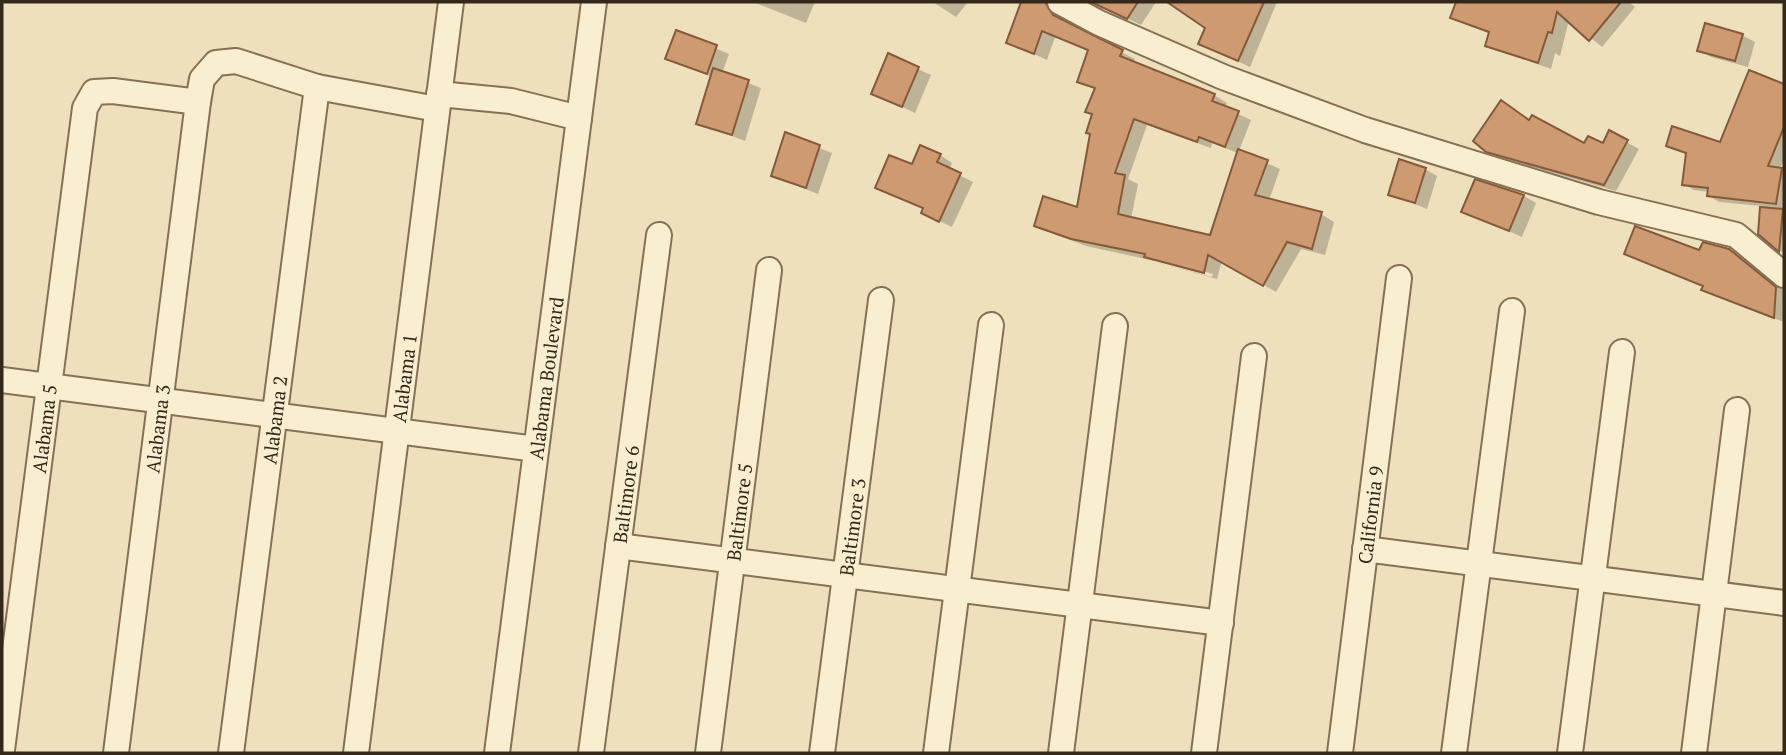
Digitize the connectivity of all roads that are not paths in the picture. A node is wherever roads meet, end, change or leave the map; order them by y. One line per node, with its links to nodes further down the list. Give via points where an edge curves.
1 (451, 2): 5 (street, Alabama 1)
2 (594, 2): 7 (street, Alabama Boulevard)
3 (1060, 2): 10 (street, via 1223,77 1365,130 1599,202 1736,235)
4 (317, 87): 5 (street, Alabama 3); 6 (street, Alabama 3, via 236,61 216,63 202,79); 22 (street, Alabama 2)
5 (438, 101): 7 (street, Alabama 3, via 510,100); 23 (street, Alabama 1)
6 (198, 102): 19 (street, Alabama 5, via 113,90 94,92 85,108); 20 (street, Alabama 3)
7 (579, 118): 24 (street, Alabama Boulevard)
8 (659, 236): 25 (street, Baltimore 6)
9 (769, 270): 27 (street, Baltimore 5)
10 (1784, 275)
11 (1399, 278): 26 (street, California 9)
12 (881, 300): 29 (street, Baltimore 3)
13 (1512, 310): 28 (street)
14 (991, 326): 31 (street)
15 (1115, 326): 34 (street)
16 (1622, 352): 30 (street)
17 (1254, 356): 35 (street)
18 (2, 380): 19 (street)
19 (49, 386): 20 (street); 36 (street, Alabama 5)
20 (161, 400): 22 (street); 37 (street, Alabama 3)
21 (1737, 410): 32 (street)
22 (275, 415): 23 (street); 38 (street, Alabama 2)
23 (396, 431): 24 (street); 39 (street, Alabama 1)
24 (536, 449): 40 (street, Alabama Boulevard)
25 (618, 546): 27 (street); 41 (street, Baltimore 6)
26 (1365, 550): 28 (street); 47 (street, California 9)
27 (733, 561): 29 (street); 42 (street, Baltimore 5)
28 (1479, 564): 30 (street); 48 (street)
29 (845, 575): 31 (street); 43 (street, Baltimore 3)
30 (1592, 578): 32 (street); 49 (street)
31 (957, 589): 34 (street); 44 (street)
32 (1714, 594): 33 (street); 50 (street)
33 (1784, 603)
34 (1080, 605): 35 (street); 45 (street)
35 (1221, 622): 46 (street)
36 (2, 750)
37 (116, 753)
38 (231, 753)
39 (356, 753)
40 (497, 753)
41 (591, 753)
42 (708, 753)
43 (822, 753)
44 (936, 753)
45 (1061, 753)
46 (1204, 753)
47 (1340, 753)
48 (1454, 753)
49 (1570, 753)
50 (1694, 753)

